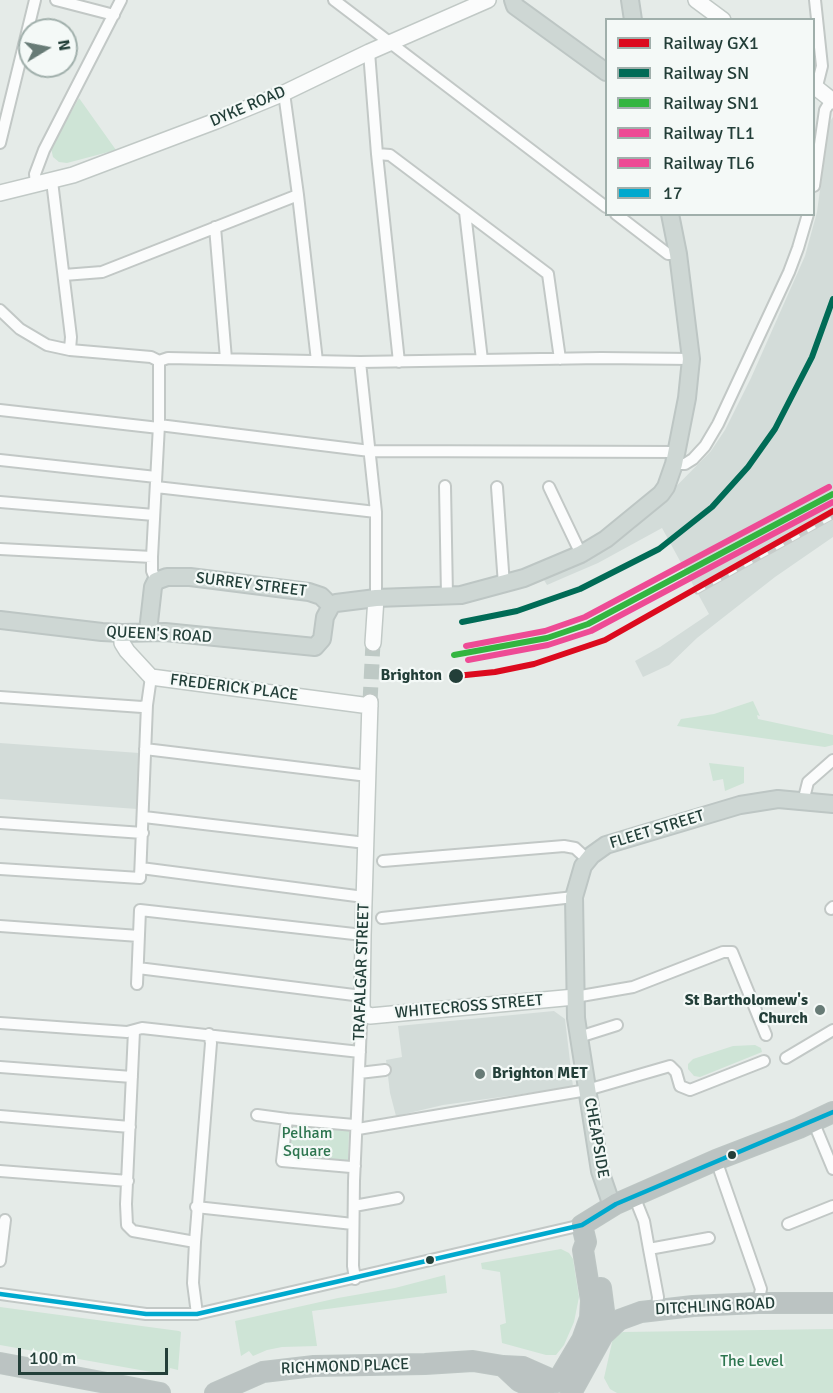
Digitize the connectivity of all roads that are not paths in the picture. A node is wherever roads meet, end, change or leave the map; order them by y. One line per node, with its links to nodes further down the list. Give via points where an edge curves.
1 (35, 0): 21 (street)
2 (56, 0): 11 (street)
3 (121, 0): 11 (street)
4 (334, 0): 14 (street)
5 (488, 0): 14 (street, DYKE ROAD)
6 (495, 0): 10 (street)
7 (630, 0): 12 (main road)
8 (696, 0): 13 (street)
9 (815, 0): 17 (street, via 822,66)
10 (513, 2): 16 (main road)
11 (114, 15): 25 (street, via 44,150 35,174)
12 (633, 18)
13 (720, 18)
14 (392, 43): 15 (street, DYKE ROAD); 28 (street)
15 (369, 52): 19 (street, DYKE ROAD); 22 (street)
16 (605, 71)
17 (815, 85)
18 (815, 87): 20 (street)
19 (284, 93): 24 (street, DYKE ROAD); 27 (street)
20 (832, 100): 23 (street, via 825,110)
21 (0, 143)
22 (377, 154): 29 (street, via 390,155); 45 (street)
23 (815, 173)
24 (52, 181): 25 (street, DYKE ROAD); 35 (street)
25 (36, 185): 26 (street, DYKE ROAD)
26 (0, 193)
27 (298, 195): 33 (street); 43 (street)
28 (605, 206)
29 (465, 212): 39 (street, via 548,274); 41 (street)
30 (619, 216): 34 (street, via 668,254)
31 (670, 216): 34 (main road)
32 (807, 216): 49 (street, via 789,272 718,424 693,459 685,464)
33 (215, 227): 35 (street, via 102,272); 38 (street)
34 (678, 254): 40 (main road)
35 (64, 275): 37 (street)
36 (0, 310): 37 (street, via 20,329 47,345)
37 (70, 350): 42 (street)
38 (226, 359): 42 (street); 43 (street)
39 (560, 359): 40 (street); 41 (street)
40 (691, 359): 49 (main road)
41 (482, 360): 45 (street)
42 (159, 361): 47 (street)
43 (316, 361): 44 (street)
44 (360, 362): 45 (street); 48 (street)
45 (399, 362)
46 (0, 410): 47 (street)
47 (159, 427): 48 (street); 51 (street)
48 (370, 451): 49 (street); 56 (street)
49 (676, 458): 59 (main road, via 661,494)
50 (0, 460): 51 (street)
51 (156, 482): 56 (street); 57 (street)
52 (445, 486): 63 (street)
53 (497, 487): 62 (street)
54 (549, 487): 59 (street)
55 (0, 502): 57 (street)
56 (376, 512): 64 (street)
57 (154, 515): 60 (street)
58 (0, 549): 60 (street)
59 (581, 554): 62 (main road)
60 (152, 558): 61 (street)
61 (156, 581): 65 (main road, SURREY STREET, via 190,577 309,592 321,596); 67 (main road)
62 (504, 585): 63 (main road)
63 (447, 596): 64 (main road)
64 (376, 598): 65 (main road); 69 (street)
65 (331, 606): 67 (main road, QUEEN'S ROAD, via 322,639 315,647)
66 (0, 620): 68 (main road, QUEEN'S ROAD)
67 (148, 631): 68 (main road, QUEEN'S ROAD)
68 (122, 633): 70 (street, FREDERICK PLACE, via 127,651)
69 (373, 643)
70 (151, 677): 72 (street, FREDERICK PLACE); 73 (street)
71 (0, 697): 73 (street)
72 (370, 704): 76 (street, TRAFALGAR STREET)
73 (147, 705): 74 (street)
74 (145, 749): 76 (street); 79 (street)
75 (833, 760): 77 (street, via 808,782)
76 (368, 776): 82 (street, TRAFALGAR STREET)
77 (806, 802): 78 (main road, FLEET STREET); 83 (main road, FLEET STREET, via 778,799 740,804 606,845)
78 (833, 804)
79 (144, 817): 81 (street); 82 (street)
80 (0, 823): 81 (street)
81 (142, 833): 86 (street)
82 (366, 843): 87 (street, TRAFALGAR STREET)
83 (587, 859): 84 (street, via 574,848 564,846); 88 (main road)
84 (383, 861)
85 (0, 869): 86 (street)
86 (141, 873): 87 (street)
87 (364, 897): 91 (street, TRAFALGAR STREET)
88 (574, 897): 89 (street); 96 (main road)
89 (382, 918)
90 (0, 926): 92 (street)
91 (363, 935): 92 (street, via 140,910); 95 (street, TRAFALGAR STREET)
92 (139, 936): 93 (street)
93 (138, 968): 94 (street); 95 (street)
94 (136, 984)
95 (362, 996): 97 (street, TRAFALGAR STREET)
96 (575, 997): 97 (street, WHITECROSS STREET); 103 (street, via 633,987 691,963 732,952); 104 (main road, CHEAPSIDE)
97 (364, 1014): 105 (street, TRAFALGAR STREET)
98 (0, 1023): 101 (street)
99 (617, 1025): 104 (street)
100 (833, 1030): 106 (street)
101 (134, 1031): 102 (street, via 142,1028); 111 (street)
102 (208, 1034): 105 (street); 130 (street)
103 (766, 1035)
104 (579, 1036): 112 (main road, CHEAPSIDE)
105 (360, 1052): 110 (street, TRAFALGAR STREET)
106 (786, 1058)
107 (764, 1061): 112 (street, via 690,1090 680,1086 670,1066)
108 (0, 1067): 111 (street)
109 (385, 1070): 110 (street)
110 (358, 1073): 119 (street, TRAFALGAR STREET)
111 (132, 1077): 118 (street)
112 (587, 1090): 119 (street); 128 (main road, CHEAPSIDE, via 600,1171)
113 (833, 1112): 117 (highway)
114 (257, 1115): 116 (street)
115 (0, 1116): 118 (street)
116 (287, 1119): 119 (street); 121 (street, via 282,1161)
117 (813, 1121): 120 (highway); 122 (street)
118 (130, 1127): 124 (street)
119 (358, 1128): 121 (street, TRAFALGAR STREET)
120 (716, 1160): 125 (highway); 141 (street, via 761,1289)
121 (355, 1166): 127 (street, TRAFALGAR STREET)
122 (833, 1169)
123 (0, 1171): 124 (street)
124 (128, 1181): 136 (street, via 126,1221 130,1229)
125 (634, 1196): 128 (highway); 137 (street)
126 (398, 1198): 127 (street)
127 (354, 1206): 132 (street, TRAFALGAR STREET)
128 (612, 1206): 134 (highway)
129 (833, 1206): 133 (street)
130 (196, 1207): 132 (street); 136 (street)
131 (5, 1220): 138 (street)
132 (353, 1224): 139 (street, TRAFALGAR STREET)
133 (788, 1224)
134 (584, 1234): 139 (street); 145 (highway, via 593,1249 603,1298); 147 (highway, via 590,1318)
135 (709, 1238): 137 (street)
136 (195, 1242): 144 (street, via 193,1283)
137 (649, 1249): 143 (street)
138 (0, 1260)
139 (355, 1278): 144 (street)
140 (0, 1294): 144 (street, via 146,1314)
141 (758, 1303): 142 (highway, DITCHLING ROAD); 143 (highway, DITCHLING ROAD)
142 (833, 1304)
143 (657, 1310): 145 (highway, DITCHLING ROAD, via 625,1317)
144 (197, 1314)
145 (603, 1335): 147 (highway)
146 (0, 1367): 149 (highway)
147 (563, 1391): 148 (highway, RICHMOND PLACE, via 523,1367 473,1361 282,1369 257,1375)
148 (220, 1392)
149 (160, 1393)

